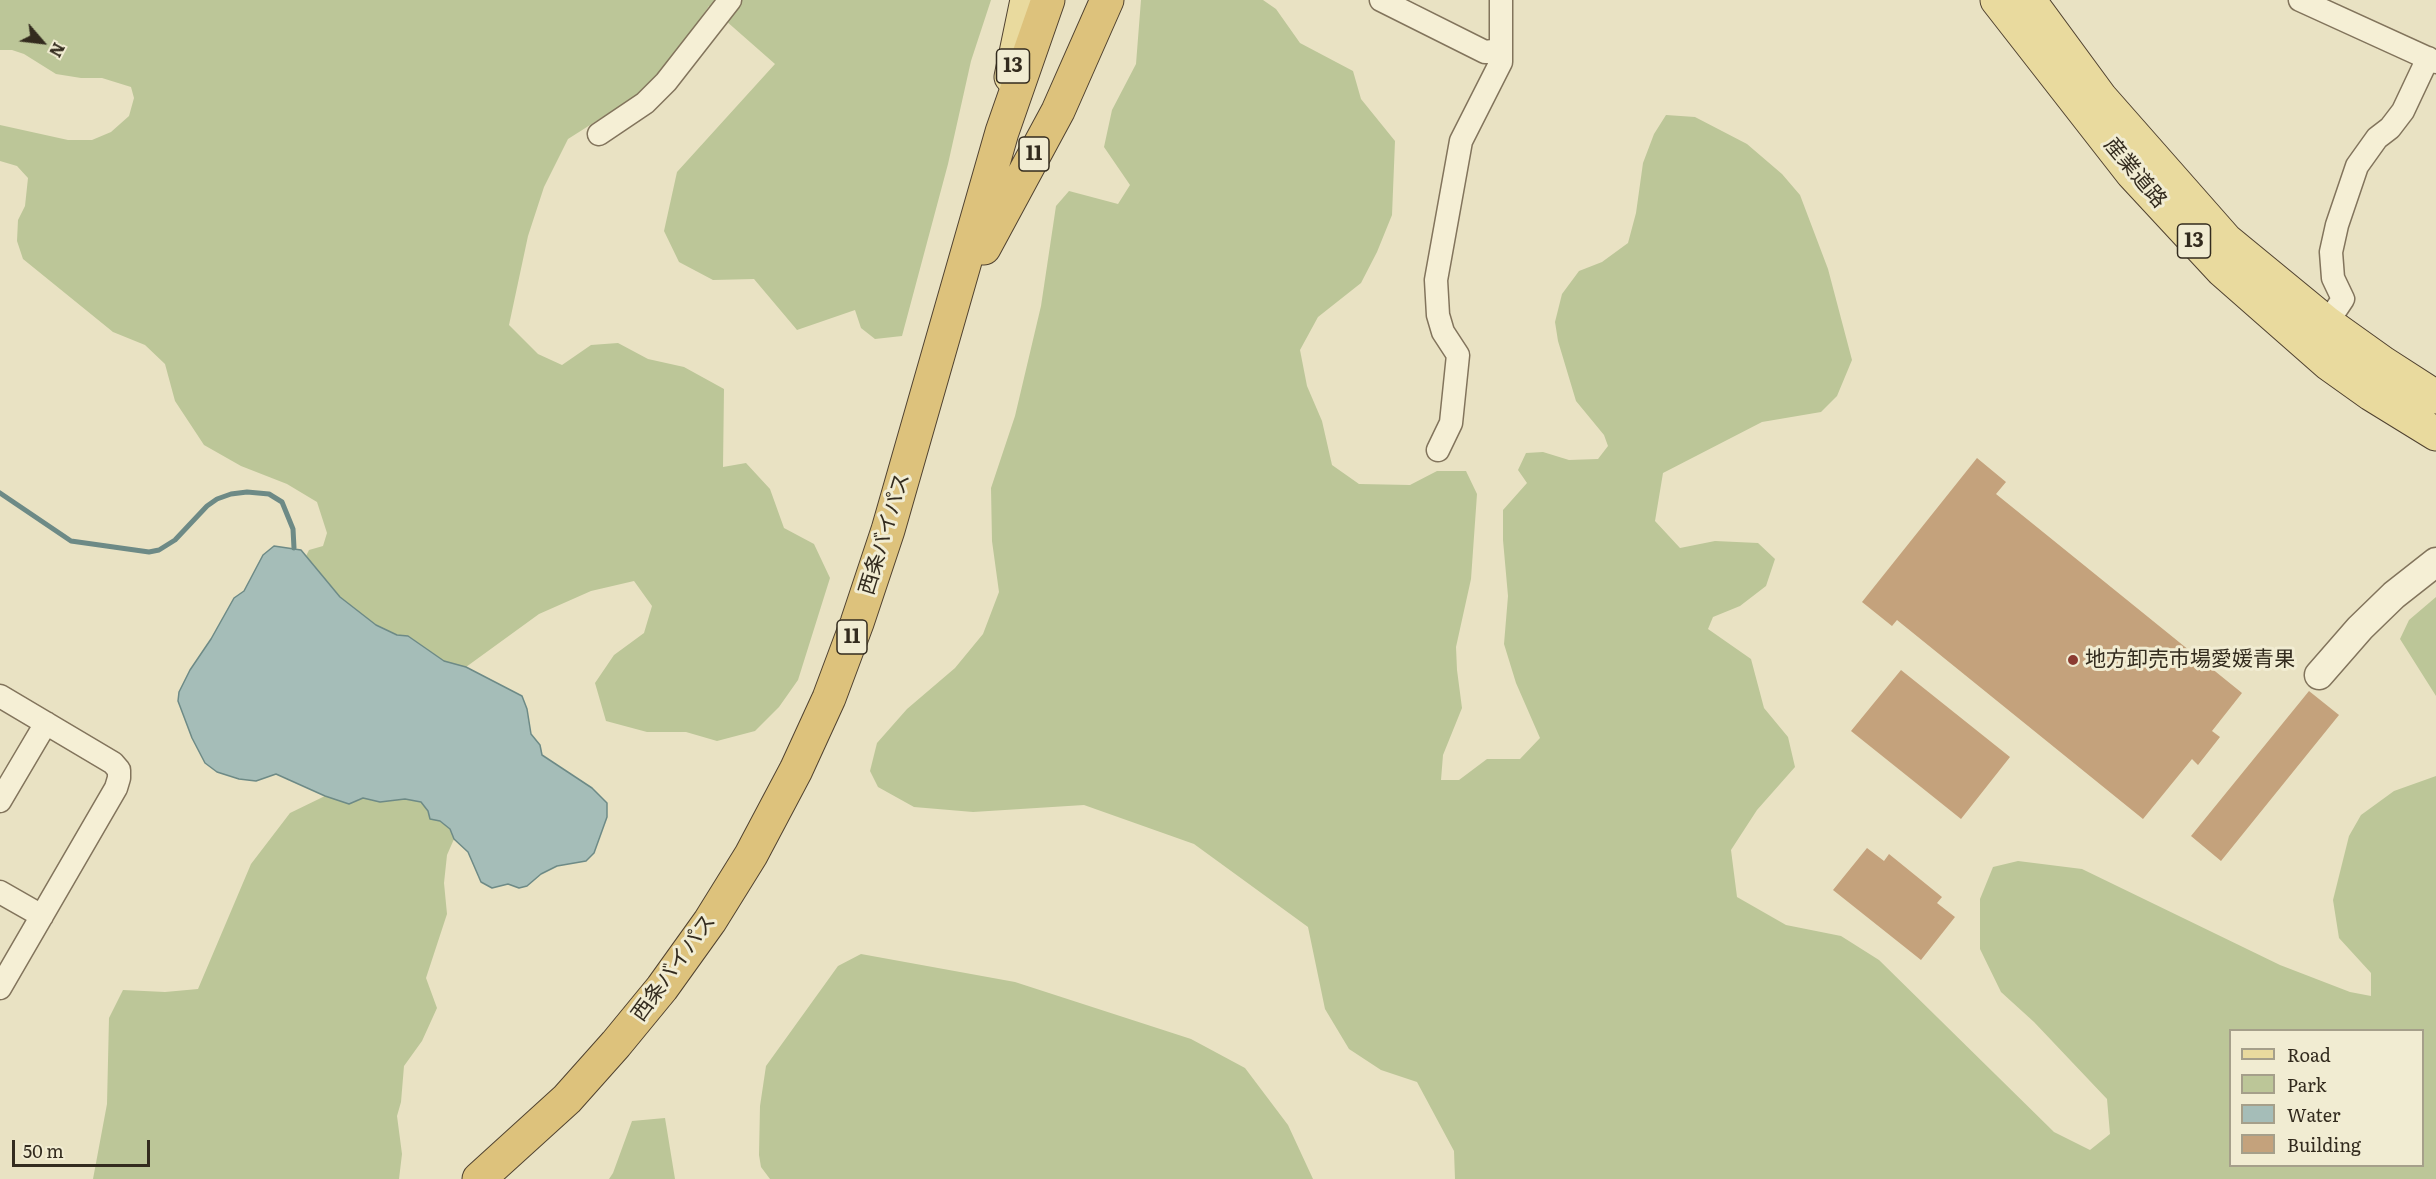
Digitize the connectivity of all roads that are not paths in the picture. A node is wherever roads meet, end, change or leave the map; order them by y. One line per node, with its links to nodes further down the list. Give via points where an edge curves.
1 (730, 0): 13 (street, via 666,82 645,103)
2 (1026, 0): 12 (main road, 13)
3 (1048, 0): 12 (highway, 西条バイパス / 11)
4 (1107, 0): 14 (highway, 11, via 1058,111)
5 (1382, 0): 10 (street, via 1485,52)
6 (1501, 0): 10 (street)
7 (1997, 0): 17 (main road, 産業道路 / 13, via 2132,173 2222,270 2330,364)
8 (2029, 0): 15 (main road, 産業道路 / 13, via 2101,98 2226,240)
9 (2308, 2): 11 (street)
10 (1501, 50): 18 (street, via 1501,62 1461,141 1436,280 1441,324 1458,354 1451,423)
11 (2432, 60): 15 (street, via 2403,111 2357,166 2331,252 2333,278 2343,298)
12 (1002, 132): 14 (highway, 西条バイパス / 11)
13 (599, 134)
14 (953, 304): 27 (highway, 西条バイパス / 11, via 857,623 829,698 761,836 710,921 616,1044 567,1099)
15 (2327, 323): 16 (main road, 産業道路 / 13)
16 (2436, 397)
17 (2436, 434)
18 (1437, 450)
19 (2436, 562): 20 (street, via 2368,620)
20 (2319, 675)
21 (0, 696): 22 (street)
22 (46, 723): 23 (street); 25 (street, via 113,763 119,778)
23 (0, 801)
24 (0, 892): 25 (street)
25 (42, 916): 26 (street)
26 (0, 988)
27 (479, 1179)

